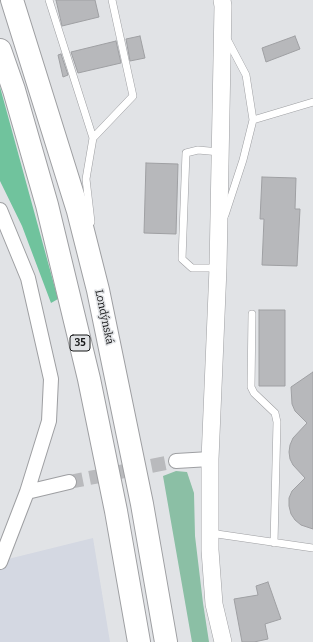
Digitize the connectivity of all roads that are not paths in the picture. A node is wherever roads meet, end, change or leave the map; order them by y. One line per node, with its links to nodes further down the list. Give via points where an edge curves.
1 (12, 0): 14 (highway, Londýnská, via 78,211)
2 (49, 0): 9 (lane)
3 (112, 0): 9 (lane, via 133,96)
4 (222, 0): 5 (street)
5 (223, 32): 8 (lane, via 246,74); 10 (street)
6 (0, 50): 24 (highway, 35, via 47,205 89,379 116,510)
7 (313, 102): 8 (lane)
8 (253, 120): 12 (lane)
9 (93, 138): 14 (lane, via 86,179)
10 (220, 152): 12 (street); 13 (lane, via 198,150 186,153 182,259 192,268)
11 (0, 210): 19 (street, via 28,278 51,379 49,421)
12 (219, 235): 13 (street)
13 (218, 268): 16 (street)
14 (98, 290): 25 (highway, Londýnská, via 142,504)
15 (252, 314): 21 (lane, via 251,387 275,413 277,422)
16 (210, 459): 17 (street); 20 (street)
17 (176, 460)
18 (69, 482): 19 (street)
19 (27, 492): 23 (street)
20 (210, 533): 21 (lane); 26 (street, via 214,604)
21 (274, 543): 22 (lane)
22 (313, 548)
23 (0, 562)
24 (139, 642)
25 (166, 642)
26 (223, 642)

